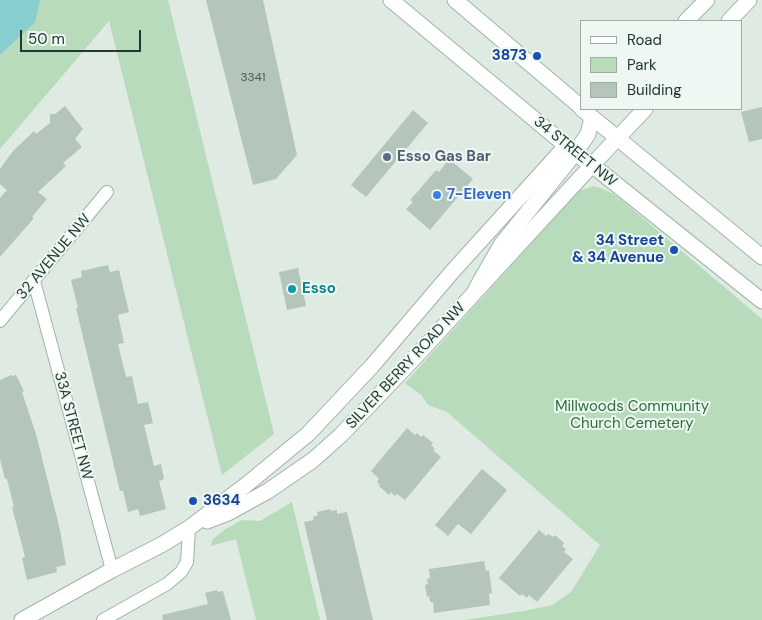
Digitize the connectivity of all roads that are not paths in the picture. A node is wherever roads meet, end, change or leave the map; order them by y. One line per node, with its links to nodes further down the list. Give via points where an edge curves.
1 (391, 0): 11 (street, 34 STREET NW)
2 (455, 0): 7 (street)
3 (707, 0): 5 (street)
4 (749, 0): 6 (street)
5 (687, 20)
6 (730, 20)
7 (580, 104)
8 (644, 110): 10 (street, SILVER BERRY ROAD NW)
9 (589, 111): 10 (street); 11 (street, via 588,134)
10 (617, 138): 12 (street, SILVER BERRY ROAD NW); 14 (street)
11 (570, 150): 12 (street, 34 STREET NW); 16 (street, via 501,245); 19 (street, SILVER BERRY ROAD NW, via 452,272 372,366 308,434)
12 (592, 165): 16 (street, SILVER BERRY ROAD NW); 17 (street, 34 STREET NW)
13 (108, 192): 15 (street, 32 AVENUE NW)
14 (762, 258)
15 (34, 281): 18 (street, 32 AVENUE NW); 20 (street, 33A STREET NW)
16 (476, 289): 19 (street, SILVER BERRY ROAD NW, via 420,353 313,460 247,503)
17 (762, 301)
18 (0, 321)
19 (189, 528): 20 (street, SILVER BERRY ROAD NW); 22 (street, via 187,562 181,572 167,584)
20 (112, 570): 21 (street, SILVER BERRY ROAD NW)
21 (25, 620)
22 (103, 620)

